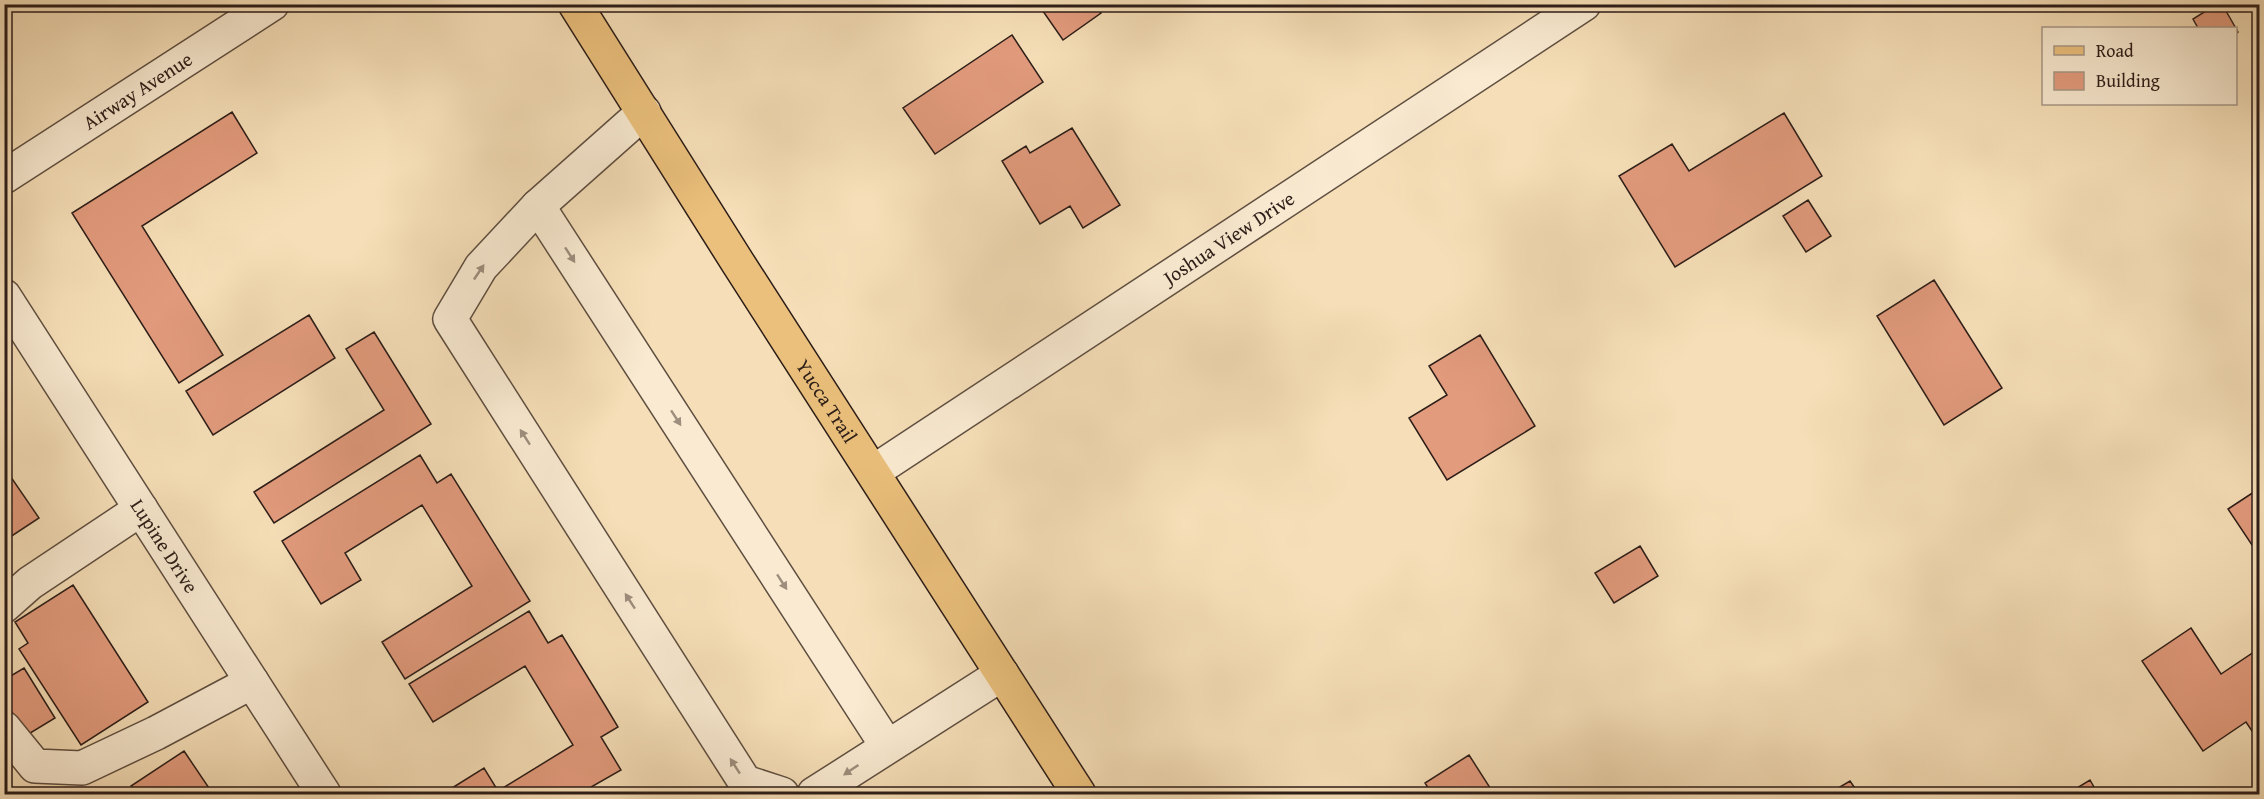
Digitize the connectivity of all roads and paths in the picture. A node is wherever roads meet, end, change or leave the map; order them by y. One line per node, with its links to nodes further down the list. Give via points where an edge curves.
1 (272, 4): 5 (street, Airway Avenue)
2 (575, 4): 4 (main road, Yucca Trail)
3 (1584, 4): 8 (street, Joshua View Drive)
4 (644, 112): 6 (street); 8 (main road, Yucca Trail)
5 (4, 177)
6 (538, 206): 14 (street, one-way to 14); 16 (street, one-way to 6, via 745,782 450,319 481,267)
7 (4, 296): 9 (street, Lupine Drive)
8 (873, 472): 11 (main road, Yucca Trail)
9 (141, 509): 10 (street); 12 (street, Lupine Drive)
10 (4, 606)
11 (1002, 674): 14 (street); 18 (main road, Yucca Trail)
12 (252, 682): 13 (street, via 82,768 35,766); 15 (street, Lupine Drive)
13 (4, 728)
14 (887, 746): 17 (street, one-way to 17)
15 (324, 795)
16 (782, 795)
17 (814, 795)
18 (1079, 795)

